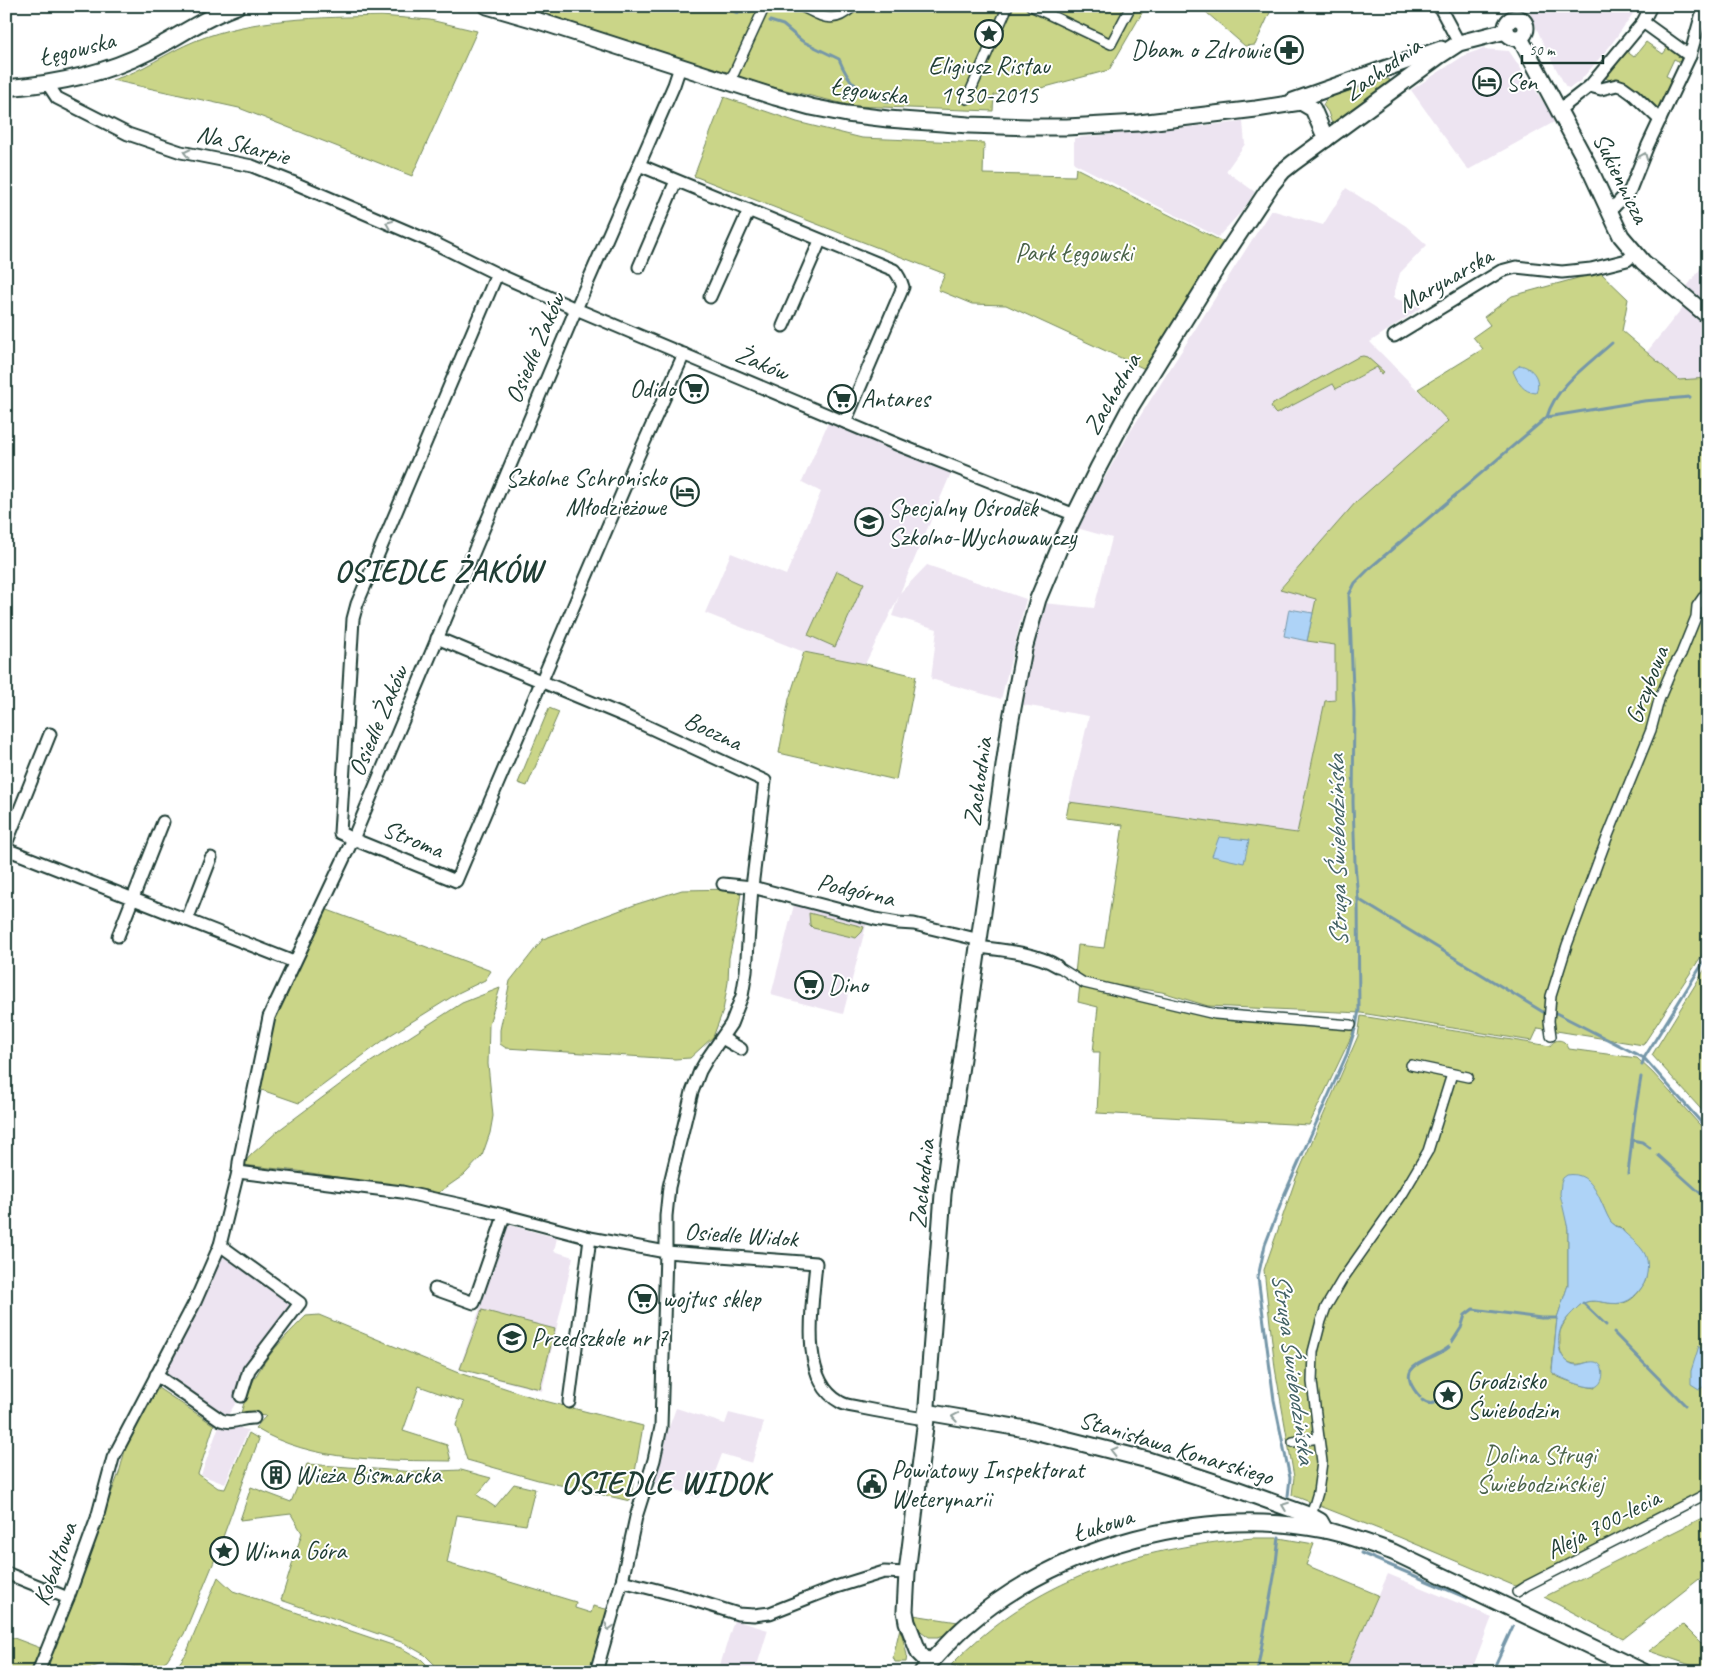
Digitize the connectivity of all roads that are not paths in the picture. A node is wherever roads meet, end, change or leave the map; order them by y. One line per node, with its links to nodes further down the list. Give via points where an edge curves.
1 (237, 6): 18 (street, Łęgowska, via 122,64)
2 (488, 6): 16 (street, Łęgowska)
3 (765, 6): 17 (street)
4 (800, 6): 5 (street, via 833,18 843,16)
5 (854, 6)
6 (1008, 6): 21 (street)
7 (1031, 6): 8 (street, via 1111,44)
8 (1131, 6)
9 (1439, 6): 14 (street)
10 (1651, 6): 13 (street)
11 (1704, 6): 15 (street)
12 (1509, 18): 14 (street, Zachodnia); 23 (street, Sukiennicza, via 1512,37 1520,38)
13 (1643, 22): 15 (street); 19 (street)
14 (1459, 43): 22 (street, Zachodnia); 25 (street, Zachodnia)
15 (1690, 56): 24 (street)
16 (680, 67): 17 (street, Łęgowska); 26 (street, Osiedle Żaków)
17 (727, 82): 22 (street, Łęgowska, via 811,107 847,114 994,126 1067,128 1139,123)
18 (47, 83): 20 (street, Łęgowska); 31 (street, Na Skarpie, one-way to 18, via 252,166 181,152 128,134 57,98)
19 (1590, 86): 23 (street); 24 (street, via 1601,89 1617,84)
20 (6, 88)
21 (967, 100)
22 (1288, 104): 25 (street, Łęgowska, via 1301,102 1309,106 1316,113)
23 (1559, 110): 29 (street, Sukiennicza)
24 (1660, 120): 29 (street, one-way to 24, via 1630,190)
25 (1326, 139): 42 (street, Zachodnia, via 1283,171 1269,188 1131,406)
26 (640, 165): 27 (street); 36 (street, Osiedle Żaków)
27 (676, 181): 28 (street); 33 (street)
28 (749, 210): 30 (street); 35 (street)
29 (1610, 211): 32 (street, Sukiennicza)
30 (820, 240): 38 (street); 41 (street, via 894,270 902,287)
31 (434, 243): 34 (street, Żaków)
32 (1634, 253): 37 (street, Sukiennicza); 39 (street, Marynarska, via 1627,260 1562,272 1516,267 1501,271)
33 (638, 267)
34 (497, 274): 36 (street, Żaków); 48 (street, Osiedle Żaków, via 357,604 352,637 340,833)
35 (710, 297)
36 (576, 309): 40 (street, Żaków); 44 (street, Osiedle Żaków)
37 (1708, 316)
38 (783, 326)
39 (1394, 336)
40 (684, 354): 41 (street, Żaków); 45 (street)
41 (845, 422): 42 (street, Żaków)
42 (1076, 515): 57 (street, Zachodnia, via 1038,599 1024,649)
43 (1708, 590): 61 (street, Grzybowa, via 1697,606 1690,632 1659,700 1651,730 1586,893 1551,996)
44 (437, 638): 45 (street); 48 (street, Osiedle Żaków)
45 (542, 681): 48 (street, Stroma, via 456,881); 53 (street, Boczna, via 765,781)
46 (50, 734): 49 (street)
47 (163, 822): 54 (street)
48 (352, 839): 58 (street, Kobaltowa)
49 (6, 844)
50 (6, 849): 54 (street)
51 (211, 858): 55 (street)
52 (723, 884): 53 (street, Podgórna)
53 (752, 887): 57 (street, Podgórna, via 875,919 914,924); 62 (street, Osiedle Widok, via 742,996)
54 (132, 899): 55 (street); 56 (street)
55 (187, 920): 58 (street)
56 (118, 936)
57 (979, 943): 59 (street, Podgórna, via 1047,959); 76 (street, Zachodnia, via 943,1194)
58 (294, 962): 67 (street, Kobaltowa, via 269,1017)
59 (1057, 966): 60 (street, via 1084,983 1215,1014)
60 (1351, 1025)
61 (1551, 1036)
62 (722, 1038): 63 (street); 71 (street, Osiedle Widok, via 700,1071 692,1092 669,1187)
63 (741, 1049)
64 (1411, 1065): 65 (street)
65 (1452, 1074): 66 (street); 78 (street, via 1428,1151 1326,1307 1312,1365)
66 (1468, 1076)
67 (238, 1172): 68 (street, via 402,1192); 70 (street, Kobaltowa)
68 (504, 1216): 69 (street); 72 (street, via 474,1303)
69 (590, 1238): 71 (street); 75 (street)
70 (220, 1245): 73 (street, Kobaltowa, via 198,1304); 74 (street, via 300,1303 275,1328 246,1369)
71 (666, 1252): 76 (street, Osiedle Widok, via 816,1263 812,1348 818,1376 825,1389 841,1403); 85 (street, Osiedle Widok, via 661,1427)
72 (435, 1289)
73 (156, 1375): 77 (street, via 220,1420 235,1422); 87 (street, Kobaltowa, via 117,1449)
74 (241, 1396)
75 (569, 1402)
76 (926, 1416): 81 (street, Stanisława Konarskiego, one-way to 76, via 1148,1460 1026,1429); 84 (street, Zachodnia)
77 (254, 1418)
78 (1319, 1438): 79 (street); 81 (street, via 1322,1474)
79 (1293, 1442)
80 (1708, 1493): 86 (street, Aleja 700-lecia)
81 (1311, 1516): 82 (street, Stanisława Konarskiego, via 1320,1521)
82 (1325, 1530): 88 (street, Łukowa, via 1275,1524 1226,1524 1166,1532 1103,1548 1049,1572 996,1602 966,1626); 91 (street, Stanisława Konarskiego, via 1368,1542 1415,1561)
83 (6, 1573): 87 (street)
84 (907, 1573): 85 (street, via 884,1572 770,1613 754,1615 738,1614); 88 (street, Zachodnia, via 904,1610)
85 (622, 1581): 90 (street, Osiedle Widok, one-way to 90)
86 (1517, 1592)
87 (68, 1598): 89 (street, Kobaltowa)
88 (926, 1667)
89 (38, 1672)
90 (596, 1672)
91 (1644, 1672)

